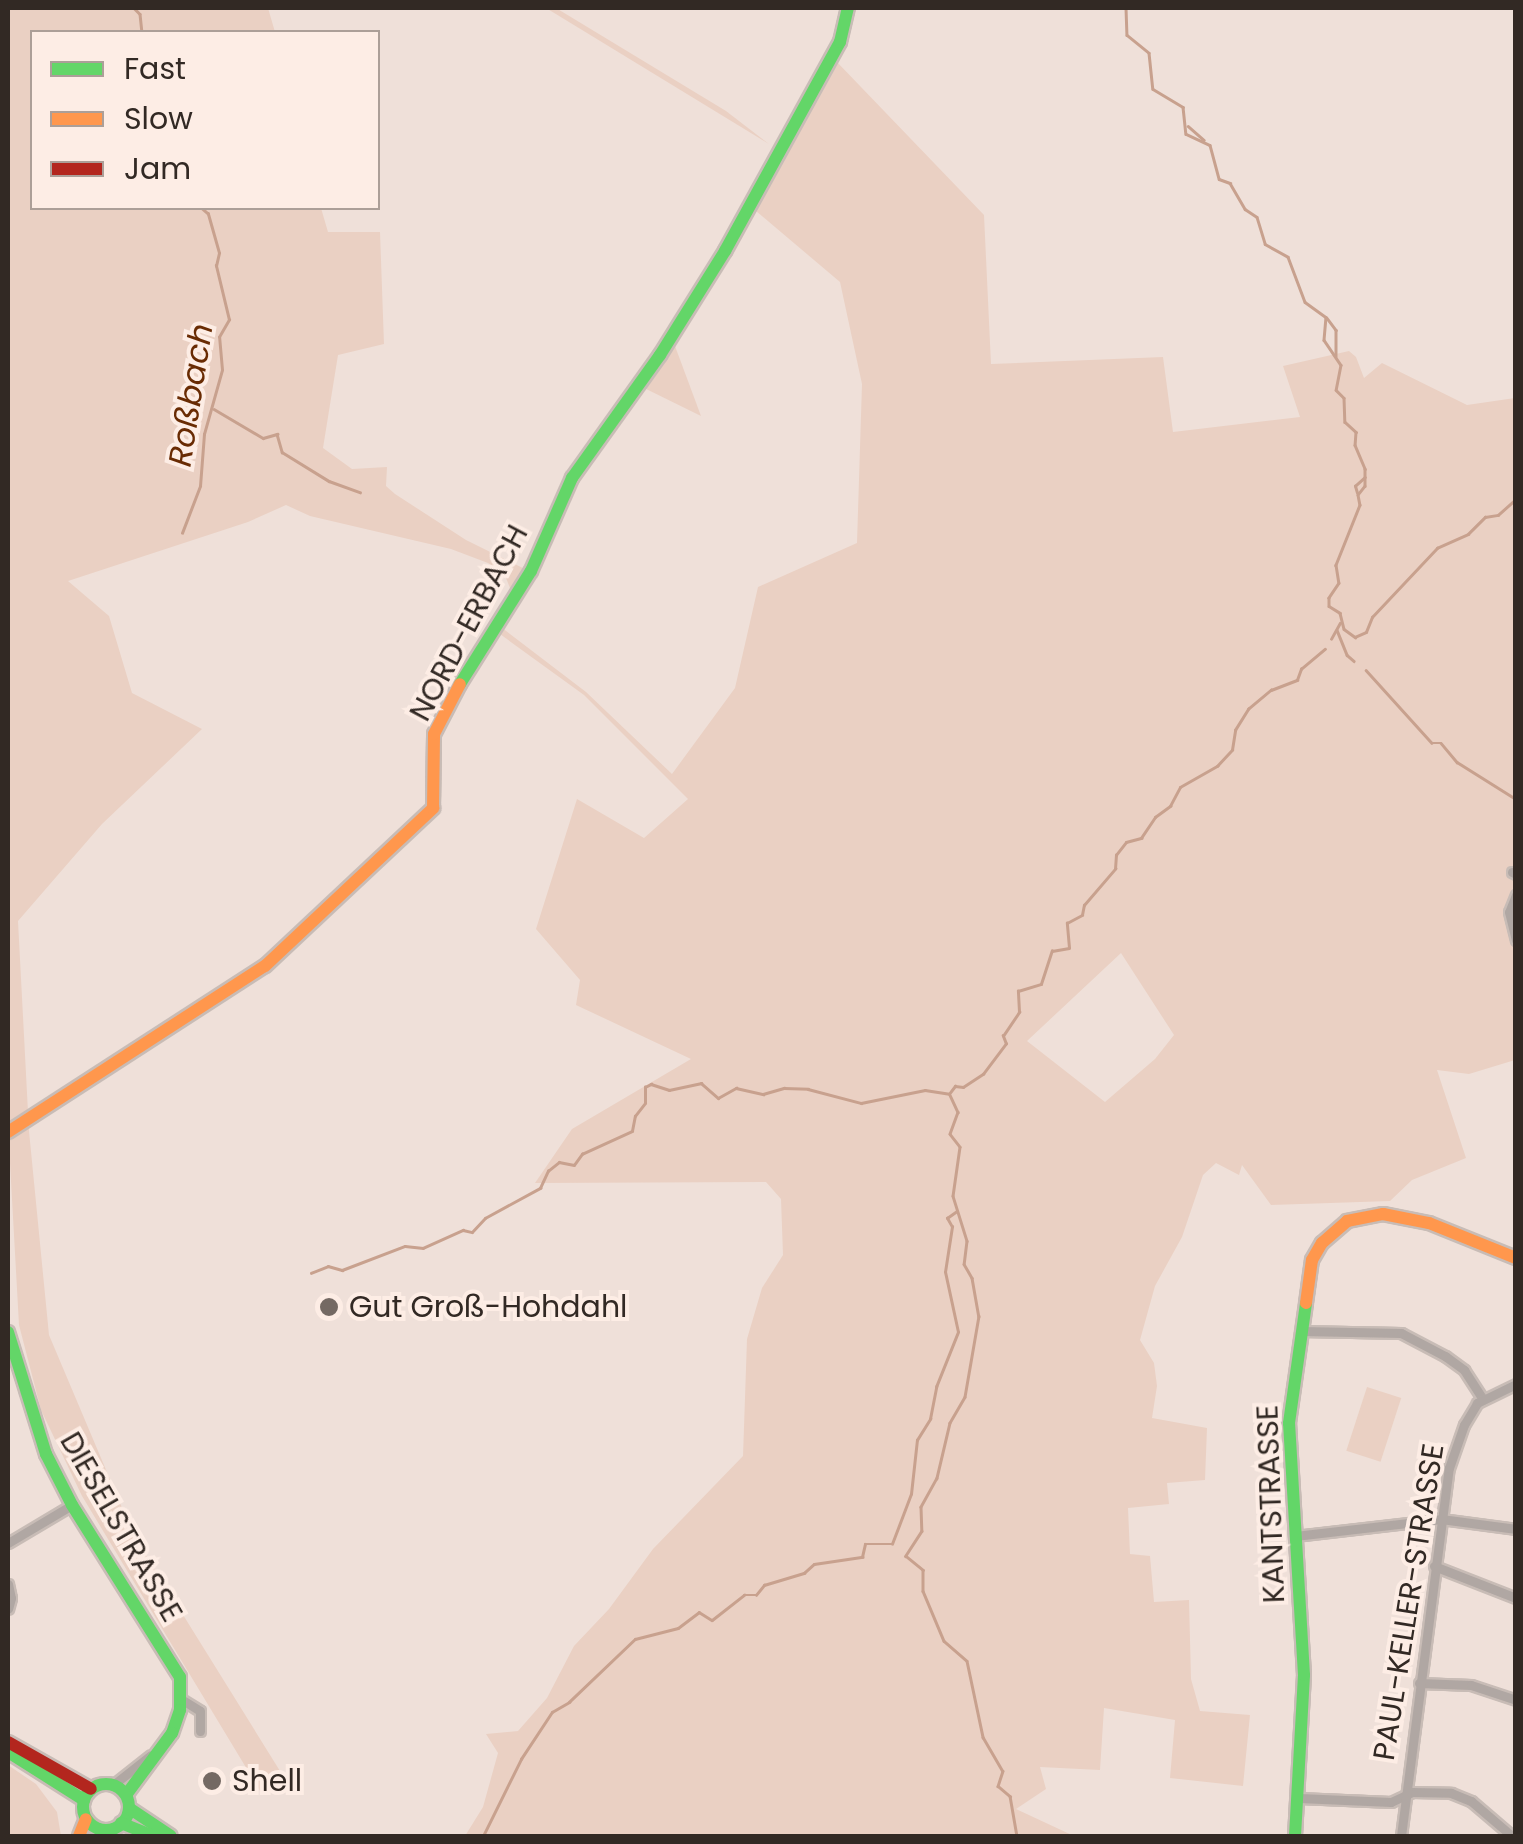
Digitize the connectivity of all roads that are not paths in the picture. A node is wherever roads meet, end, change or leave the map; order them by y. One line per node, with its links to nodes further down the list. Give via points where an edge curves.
1 (848, 8): 4 (street, NORD-ERBACH, via 840,42 726,251 580,464 530,570 440,718 432,808 264,966)
2 (1516, 894): 3 (street, via 1510,912)
3 (1516, 940)
4 (8, 1132)
5 (1516, 1258): 6 (street, KANTSTRASSE, via 1428,1223 1359,1216 1334,1230 1312,1260)
6 (1301, 1330): 9 (street, via 1401,1333 1464,1370); 13 (street, KANTSTRASSE, via 1290,1423)
7 (8, 1332): 10 (street, DIESELSTRASSE, via 30,1414)
8 (1516, 1384): 9 (street)
9 (1482, 1398): 11 (street, PAUL-KELLER-STRASSE, via 1464,1424)
10 (72, 1505): 14 (street); 20 (street, DIESELSTRASSE, via 175,1668)
11 (1441, 1518): 12 (street); 13 (street); 15 (street, PAUL-KELLER-STRASSE)
12 (1516, 1529)
13 (1295, 1536): 29 (street, KANTSTRASSE, via 1304,1675)
14 (8, 1543)
15 (1434, 1566): 17 (street); 19 (street, PAUL-KELLER-STRASSE)
16 (8, 1584): 18 (street)
17 (1516, 1598)
18 (8, 1609)
19 (1419, 1683): 21 (street, via 1471,1685); 28 (street, PAUL-KELLER-STRASSE)
20 (181, 1699): 22 (street, via 200,1711); 24 (street)
21 (1516, 1700)
22 (200, 1731)
23 (8, 1742): 27 (street)
24 (166, 1744): 26 (street); 30 (street)
25 (8, 1752): 27 (street)
26 (113, 1785): 27 (street); 30 (street)
27 (88, 1794): 31 (street)
28 (1404, 1796): 29 (street, via 1392,1802); 38 (street, PAUL-KELLER-STRASSE); 39 (street, via 1462,1796)
29 (1298, 1798): 37 (street, KANTSTRASSE)
30 (127, 1802): 32 (street); 36 (street)
31 (86, 1819): 33 (street); 34 (street)
32 (121, 1824): 33 (street); 35 (street)
33 (98, 1833)
34 (79, 1836)
35 (154, 1836)
36 (171, 1836)
37 (1295, 1836)
38 (1402, 1836)
39 (1512, 1836)

